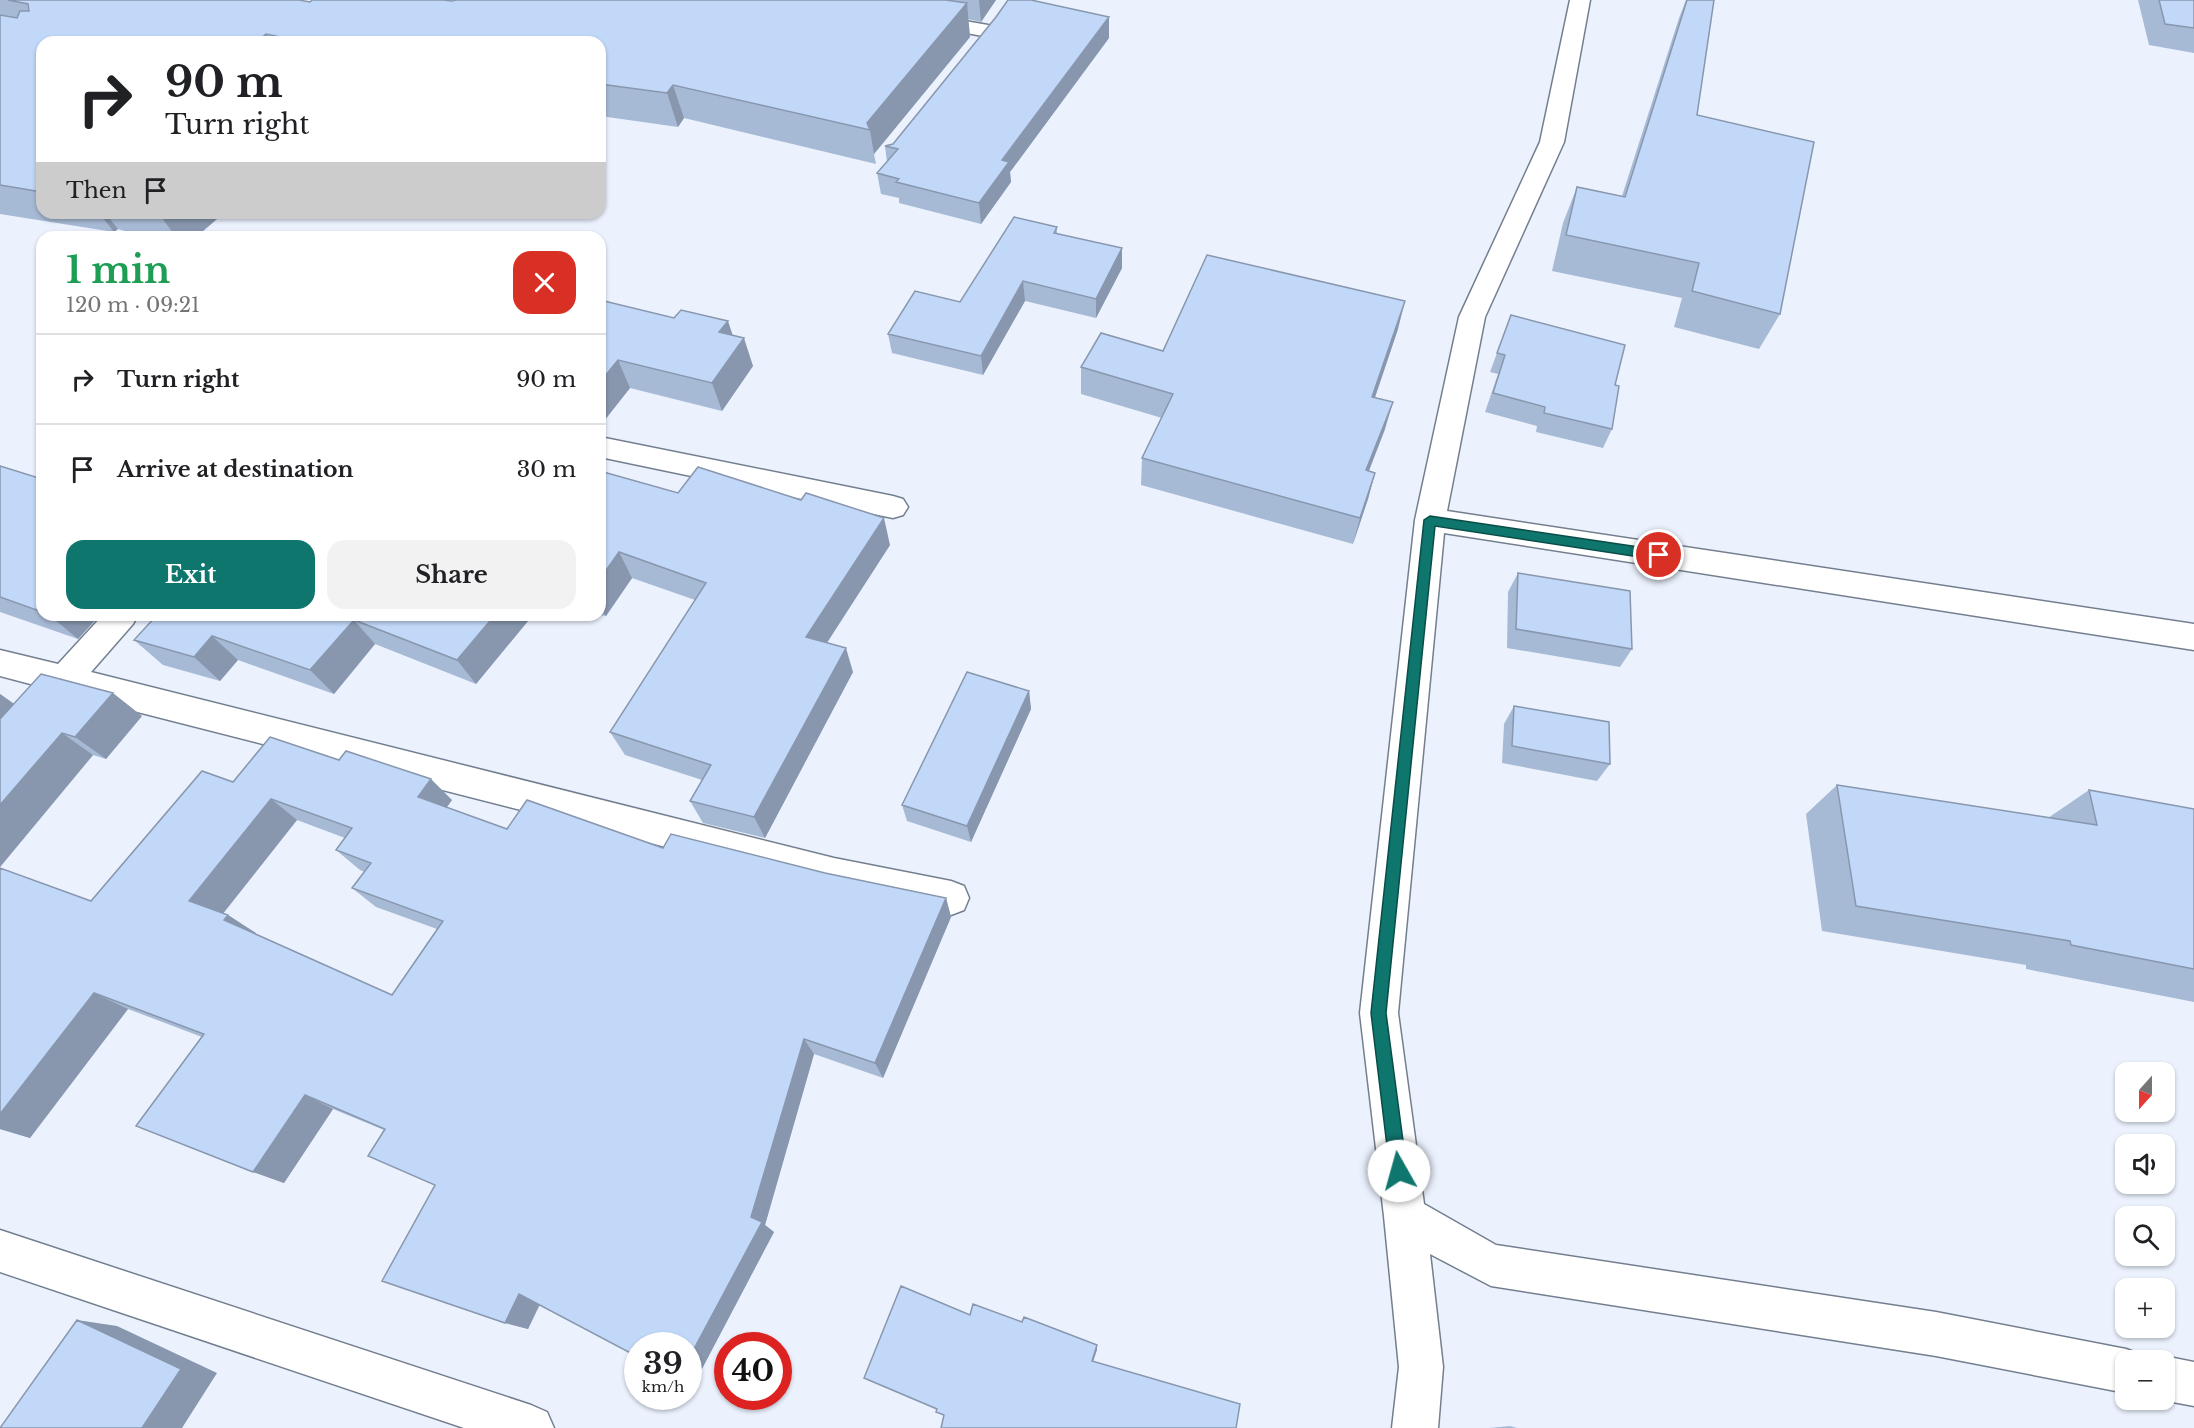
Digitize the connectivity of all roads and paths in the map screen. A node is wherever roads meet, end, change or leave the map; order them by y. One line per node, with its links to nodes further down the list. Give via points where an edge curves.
1 (1580, 0): 6 (street, via 1552,142 1472,317)
2 (910, 18): 3 (street, via 994,23)
3 (974, 49)
4 (606, 448): 5 (street)
5 (893, 507)
6 (1430, 520): 8 (street); 13 (street, via 1378,1013)
7 (117, 621): 10 (street)
8 (2194, 637)
9 (0, 663): 10 (street)
10 (65, 680): 11 (street); 12 (street, via 834,874)
11 (0, 752)
12 (951, 898)
13 (1405, 1216): 15 (street, via 1491,1265 1936,1334); 19 (street, via 1420,1367)
14 (0, 1251): 18 (street)
15 (2115, 1369)
16 (2175, 1380): 17 (street)
17 (2194, 1384)
18 (531, 1428)
19 (1415, 1428)

